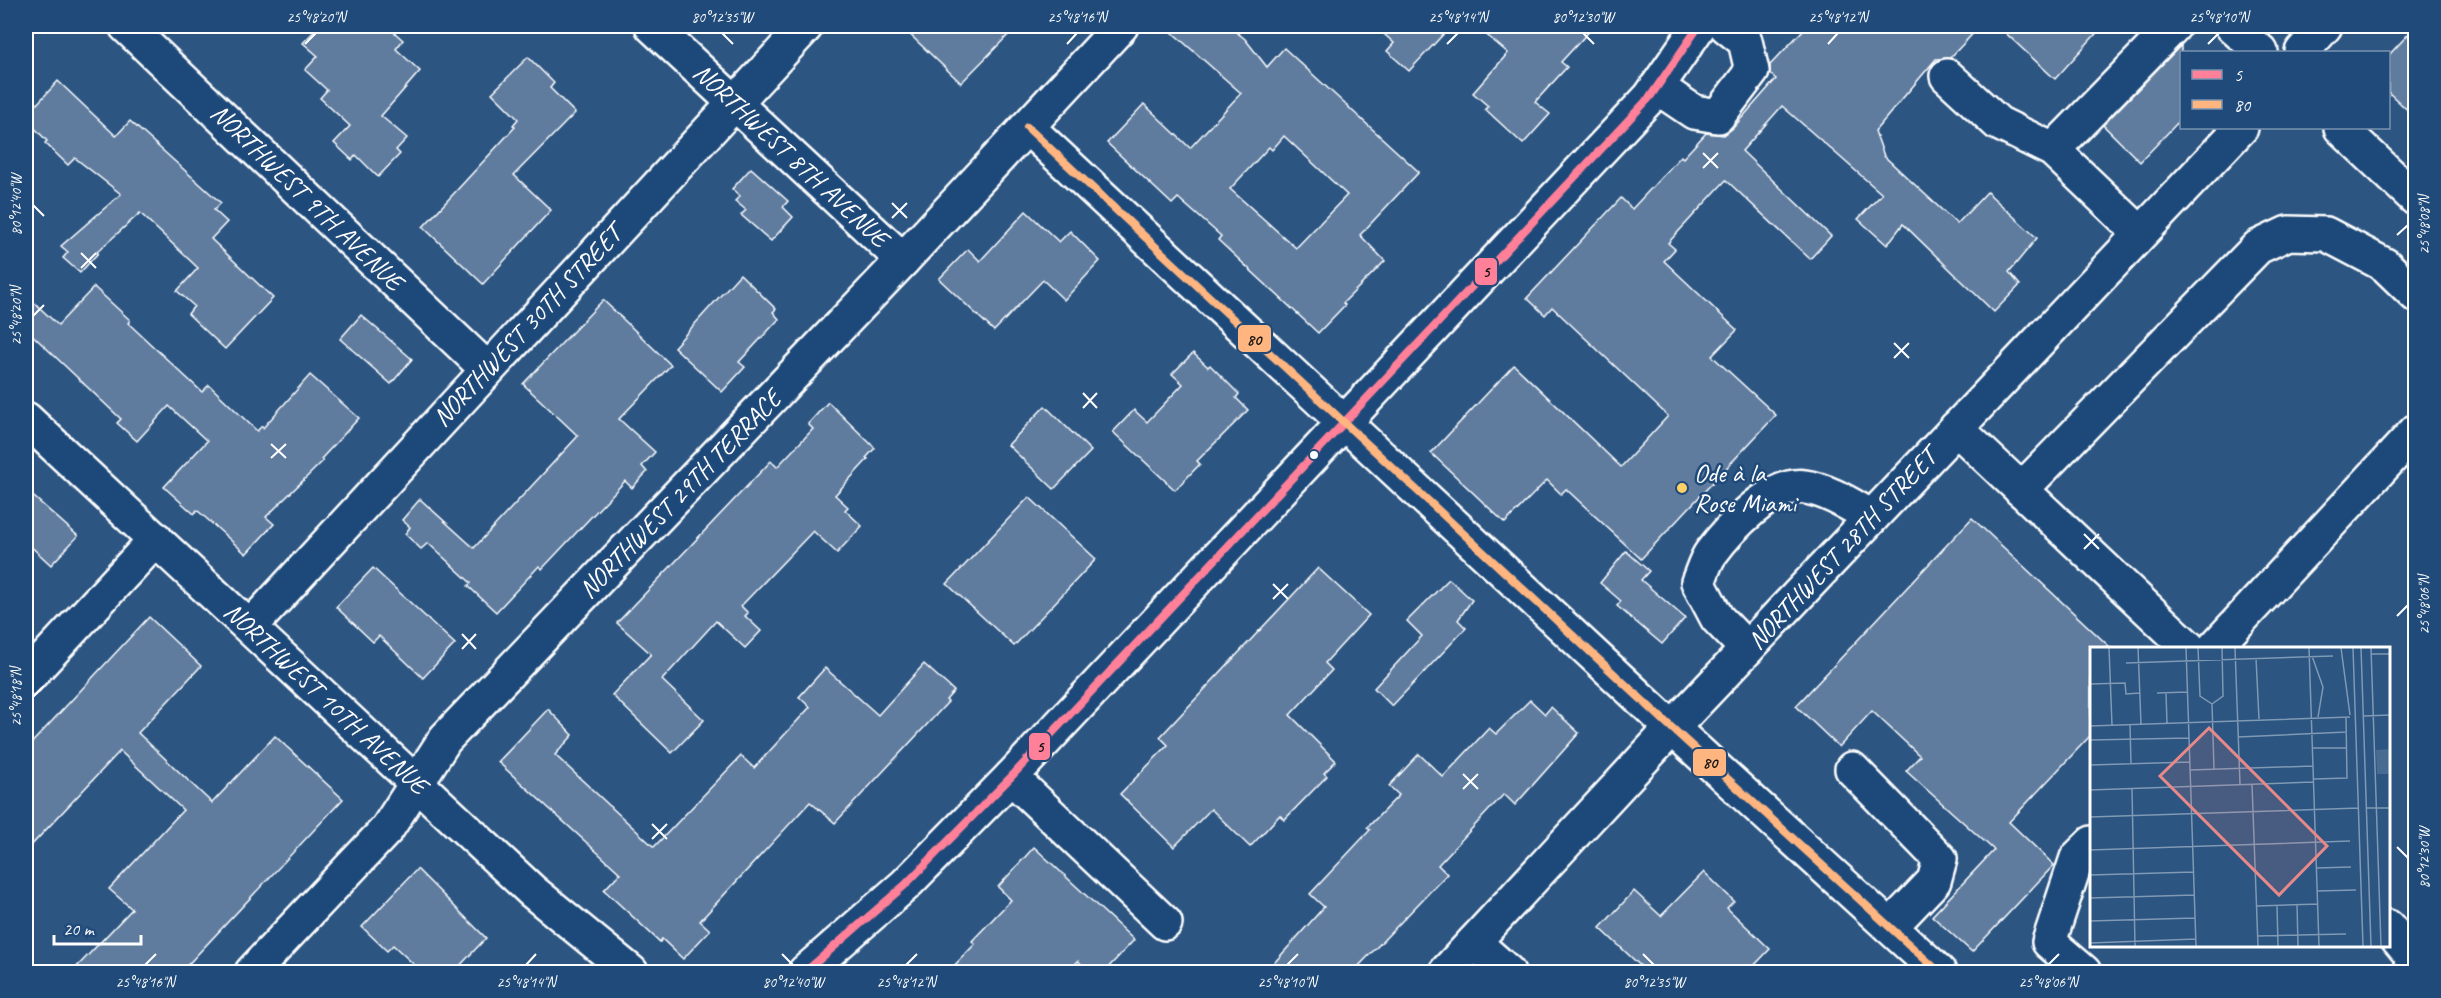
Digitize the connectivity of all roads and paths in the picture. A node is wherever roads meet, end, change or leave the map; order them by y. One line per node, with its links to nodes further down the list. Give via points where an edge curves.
1 (126, 26): 23 (street, NORTHWEST 9TH AVENUE)
2 (652, 26): 14 (street, NORTHWEST 8TH AVENUE)
3 (806, 26): 14 (street, NORTHWEST 30TH STREET)
4 (1121, 26): 15 (street, NORTHWEST 29TH TERRACE)
5 (1699, 26): 13 (street)
6 (1726, 26): 13 (street, via 1746,40 1752,71 1718,116 1694,112)
7 (2174, 26): 18 (street)
8 (2232, 26): 10 (street)
9 (2325, 26): 11 (street)
10 (2260, 51)
11 (2303, 51)
12 (1947, 76): 18 (street, via 1998,123)
13 (1657, 87): 25 (street)
14 (734, 104): 21 (street, NORTHWEST 8TH AVENUE); 23 (street, NORTHWEST 30TH STREET)
15 (1027, 127): 21 (street, NORTHWEST 29TH TERRACE); 25 (street)
16 (2240, 129): 20 (street, NORTHWEST 28TH STREET)
17 (2342, 129): 19 (street)
18 (2053, 150): 20 (street)
19 (2415, 199)
20 (2140, 233): 26 (street, NORTHWEST 28TH STREET)
21 (903, 260): 39 (street, NORTHWEST 29TH TERRACE, via 445,739)
22 (2415, 295): 28 (street, via 2385,265 2326,234 2288,232 2258,247)
23 (487, 369): 31 (street, NORTHWEST 30TH STREET)
24 (26, 419): 30 (street, NORTHWEST 10TH AVENUE)
25 (1344, 423): 36 (street); 38 (street)
26 (1956, 428): 28 (street); 29 (street, NORTHWEST 28TH STREET)
27 (2415, 431): 33 (street)
28 (2021, 490): 32 (street)
29 (1872, 516): 34 (street, NORTHWEST 28TH STREET); 34 (street, via 1803,486 1773,494 1745,515 1710,555 1698,582 1717,618)
30 (156, 539): 31 (street, NORTHWEST 10TH AVENUE); 35 (street)
31 (250, 627): 39 (street, NORTHWEST 10TH AVENUE)
32 (2188, 647)
33 (2215, 647)
34 (1747, 649): 36 (street, NORTHWEST 28TH STREET)
35 (26, 679)
36 (1672, 728): 42 (street); 44 (street, NORTHWEST 28TH STREET)
37 (1852, 769): 42 (street, via 1940,859 1934,881)
38 (1011, 777): 41 (street); 48 (street, via 905,885)
39 (417, 783): 46 (street, NORTHWEST 29TH TERRACE, via 387,829); 47 (street, NORTHWEST 10TH AVENUE, via 532,891)
40 (2090, 844): 52 (street, via 2078,858 2049,942)
41 (1165, 923)
42 (1890, 927): 51 (street)
43 (2390, 930): 45 (street)
44 (1474, 942): 49 (street, NORTHWEST 28TH STREET); 50 (street)
45 (2415, 961)
46 (252, 972)
47 (631, 972)
48 (805, 972)
49 (1446, 972)
50 (1508, 972)
51 (1939, 972)
52 (2084, 972)

